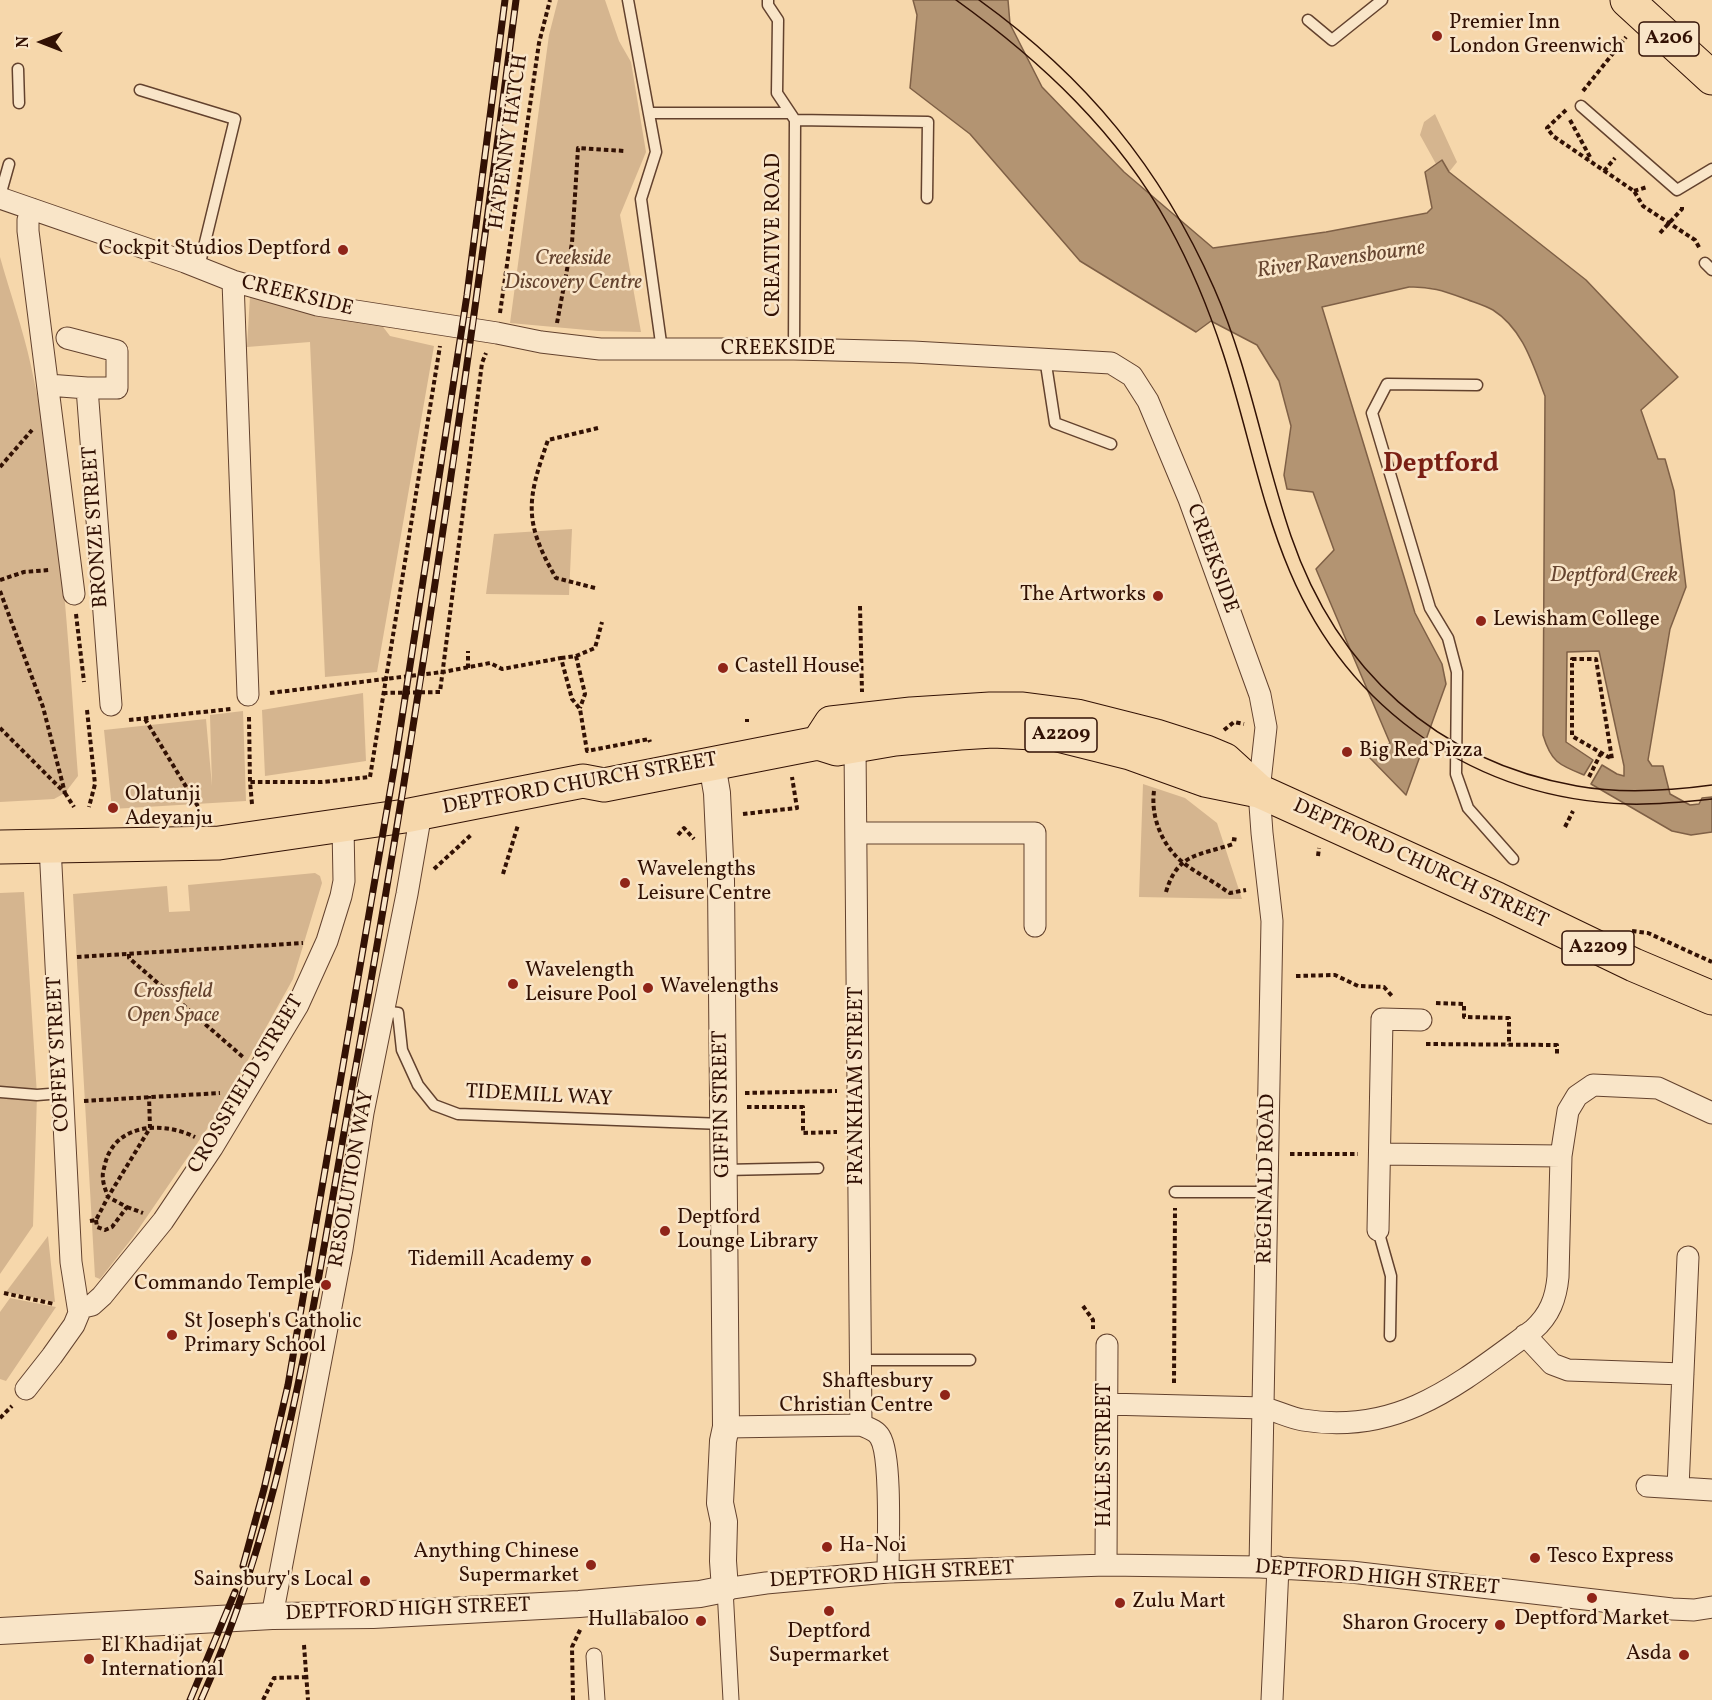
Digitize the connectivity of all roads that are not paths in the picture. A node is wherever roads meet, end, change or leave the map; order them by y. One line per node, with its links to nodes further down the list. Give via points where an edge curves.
1 (628, 0): 11 (lane)
2 (768, 0): 12 (lane, CREATIVE ROAD, via 778,20 777,93)
3 (1382, 0): 5 (lane, via 1332,40)
4 (1627, 0): 7 (main road, A206)
5 (1308, 20)
6 (18, 69): 9 (lane)
7 (1712, 78)
8 (140, 90): 18 (lane, via 235,119)
9 (19, 103)
10 (1581, 106): 14 (lane, via 1677,190)
11 (649, 113): 12 (lane); 22 (lane, via 656,152 641,199)
12 (793, 117): 16 (lane, via 928,122); 21 (lane, CREATIVE ROAD)
13 (9, 164): 15 (lane)
14 (1712, 169)
15 (0, 197): 17 (street, CREEKSIDE)
16 (927, 198)
17 (32, 209): 18 (street, CREEKSIDE); 24 (street, BRONZE STREET, via 28,231)
18 (199, 267): 19 (street, CREEKSIDE)
19 (233, 281): 22 (street, CREEKSIDE, via 317,305 555,344); 29 (street)
20 (67, 338): 26 (street, via 117,351 117,388)
21 (794, 349): 22 (street, CREEKSIDE); 23 (street, CREEKSIDE)
22 (662, 350)
23 (1045, 358): 27 (lane, via 1055,423); 34 (street, CREEKSIDE, via 1110,363 1132,376 1148,401 1189,499 1260,695 1266,727)
24 (48, 385): 26 (street); 28 (street, BRONZE STREET)
25 (1477, 385): 40 (lane, via 1387,384 1372,413 1430,608 1448,638 1457,672 1455,774 1468,808)
26 (87, 388): 30 (street, BRONZE STREET)
27 (1111, 444)
28 (74, 594)
29 (249, 701)
30 (117, 713)
31 (818, 743): 32 (main road, DEPTFORD CHURCH STREET / A2209, via 837,749); 33 (main road, DEPTFORD CHURCH STREET / A2209); 34 (main road, DEPTFORD CHURCH STREET / A2209, via 831,723 911,714 1023,709 1077,716 1206,752 1225,760)
32 (855, 746): 34 (main road, DEPTFORD CHURCH STREET / A2209, via 993,731 1054,734 1130,753 1205,780); 37 (street, FRANKHAM STREET)
33 (712, 764): 35 (main road, DEPTFORD CHURCH STREET / A2209, via 604,785 583,781 534,789); 48 (street, GIFFIN STREET, via 721,881)
34 (1259, 791): 42 (main road, DEPTFORD CHURCH STREET / A2209); 54 (street, REGINALD ROAD, via 1272,921)
35 (421, 813): 36 (main road, DEPTFORD CHURCH STREET); 43 (street, RESOLUTION WAY)
36 (343, 826): 38 (main road, DEPTFORD CHURCH STREET, via 219,843); 57 (street, CROSSFIELD STREET, via 341,896 327,941 298,1005 163,1221 102,1296 92,1305)
37 (857, 833): 41 (street, via 1035,833); 61 (street, FRANKHAM STREET)
38 (50, 846): 39 (main road, DEPTFORD CHURCH STREET); 46 (street, COFFEY STREET)
39 (4, 847)
40 (1513, 859)
41 (1035, 926)
42 (1712, 998)
43 (383, 1011): 48 (lane, TIDEMILL WAY, via 398,1013 402,1050 418,1084 434,1105 458,1114 632,1122); 77 (street, RESOLUTION WAY)
44 (1421, 1011): 49 (street, via 1382,1019)
45 (0, 1092): 46 (lane)
46 (70, 1097): 57 (street, COFFEY STREET, via 72,1262)
47 (1712, 1113): 50 (street, via 1658,1088 1593,1085 1577,1096 1568,1111)
48 (723, 1115): 52 (street, GIFFIN STREET)
49 (1380, 1154): 50 (street); 55 (street)
50 (1562, 1156): 58 (street, via 1557,1292 1542,1322)
51 (818, 1168): 52 (lane)
52 (724, 1170): 68 (street, GIFFIN STREET)
53 (1175, 1192): 54 (lane)
54 (1267, 1192): 66 (street, REGINALD ROAD)
55 (1378, 1230): 59 (lane, via 1391,1276)
56 (1689, 1257): 63 (street)
57 (79, 1308): 64 (street, via 74,1324)
58 (1525, 1335): 63 (street, via 1552,1364 1568,1370); 66 (street, via 1444,1391 1400,1414 1353,1423 1326,1423 1300,1420)
59 (1390, 1336)
60 (1107, 1345): 65 (street, HALES STREET)
61 (860, 1359): 62 (lane); 67 (street, FRANKHAM STREET)
62 (970, 1360)
63 (1683, 1374): 70 (street)
64 (26, 1389)
65 (1106, 1404): 66 (street); 72 (street, HALES STREET)
66 (1264, 1408): 73 (street, REGINALD ROAD)
67 (861, 1425): 68 (street); 74 (street, via 880,1437 887,1466)
68 (726, 1427): 75 (street, GIFFIN STREET, via 720,1503 724,1522)
69 (1647, 1486): 70 (street)
70 (1678, 1488): 71 (street)
71 (1712, 1490)
72 (1106, 1565): 73 (street, DEPTFORD HIGH STREET); 74 (street, DEPTFORD HIGH STREET)
73 (1269, 1567): 76 (street, DEPTFORD HIGH STREET, via 1351,1572 1672,1609); 82 (street, REGINALD ROAD)
74 (888, 1572): 75 (street, DEPTFORD HIGH STREET)
75 (724, 1589): 77 (street, DEPTFORD HIGH STREET, via 579,1604); 81 (street)
76 (1712, 1607)
77 (272, 1616): 78 (street, DEPTFORD HIGH STREET)
78 (0, 1631)
79 (594, 1656): 80 (street)
80 (597, 1700)
81 (731, 1700)
82 (1272, 1700)

